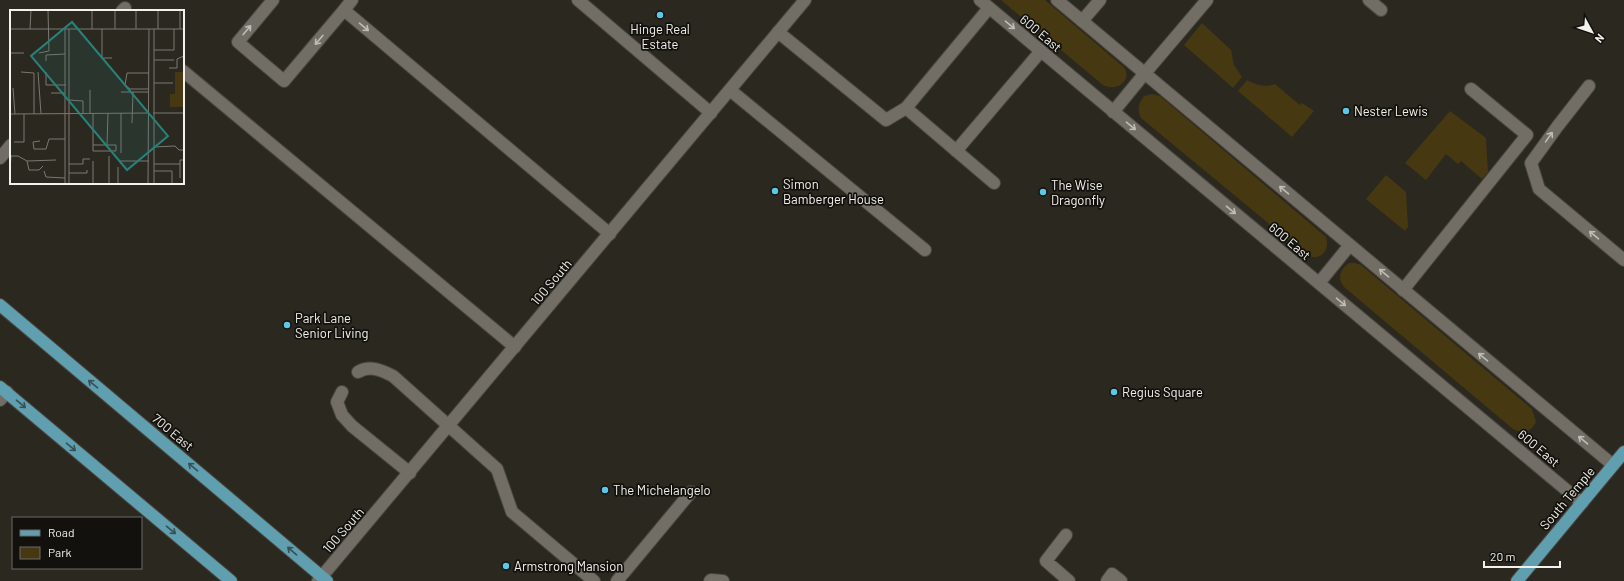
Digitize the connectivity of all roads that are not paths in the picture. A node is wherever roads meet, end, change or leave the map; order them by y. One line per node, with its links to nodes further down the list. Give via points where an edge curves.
1 (273, 0): 11 (street, one-way to 1, via 284,81 238,42)
2 (352, 0): 11 (street)
3 (578, 0): 23 (street)
4 (805, 0): 14 (street, 100 South)
5 (980, 0): 10 (street, 600 East)
6 (1057, 0): 13 (street)
7 (1100, 0): 13 (street)
8 (1207, 0): 17 (street)
9 (1369, 0): 12 (street)
10 (989, 8): 15 (street, 600 East, one-way to 15); 21 (street)
11 (344, 10): 28 (street, one-way to 28)
12 (1381, 10)
13 (1082, 21): 17 (street)
14 (778, 32): 20 (street, 100 South); 21 (street, via 886,120)
15 (1041, 51): 22 (street, 600 East); 25 (street)
16 (184, 72): 35 (street)
17 (1145, 73): 22 (street); 29 (street, one-way to 17)
18 (1590, 86): 31 (street, one-way to 18, via 1539,189 1531,164)
19 (1471, 89): 33 (street, via 1527,135)
20 (730, 90): 23 (street, 100 South); 30 (street)
21 (906, 108): 25 (street)
22 (1113, 112): 32 (street, 600 East, one-way to 32)
23 (711, 113): 28 (street, 100 South)
24 (10, 146): 26 (street)
25 (956, 151): 27 (street)
26 (0, 158)
27 (994, 183)
28 (610, 234): 35 (street, 100 South)
29 (1350, 245): 32 (street); 33 (street, one-way to 29)
30 (925, 250)
31 (1624, 260)
32 (1319, 283): 44 (street, 600 East, one-way to 44)
33 (1403, 290): 41 (street, one-way to 33)
34 (0, 305): 46 (main road, 700 East, one-way to 34)
35 (515, 347): 39 (street, 100 South)
36 (358, 372): 39 (street, via 363,369 378,369 393,376)
37 (342, 392): 42 (street, via 337,402 342,415)
38 (2, 393): 47 (main road, one-way to 47)
39 (449, 426): 42 (street, 100 South); 48 (street, via 497,469 512,512)
40 (1624, 452): 41 (main road, South Temple)
41 (1613, 465): 44 (main road, South Temple)
42 (410, 473): 46 (street, 100 South)
43 (691, 492): 49 (street)
44 (1582, 503): 53 (main road, South Temple)
45 (1066, 535): 50 (street, via 1046,562)
46 (322, 580)
47 (231, 581)
48 (594, 581)
49 (617, 581)
50 (1069, 581)
51 (1107, 581): 52 (street, via 1112,574)
52 (1120, 581)
53 (1517, 581)

